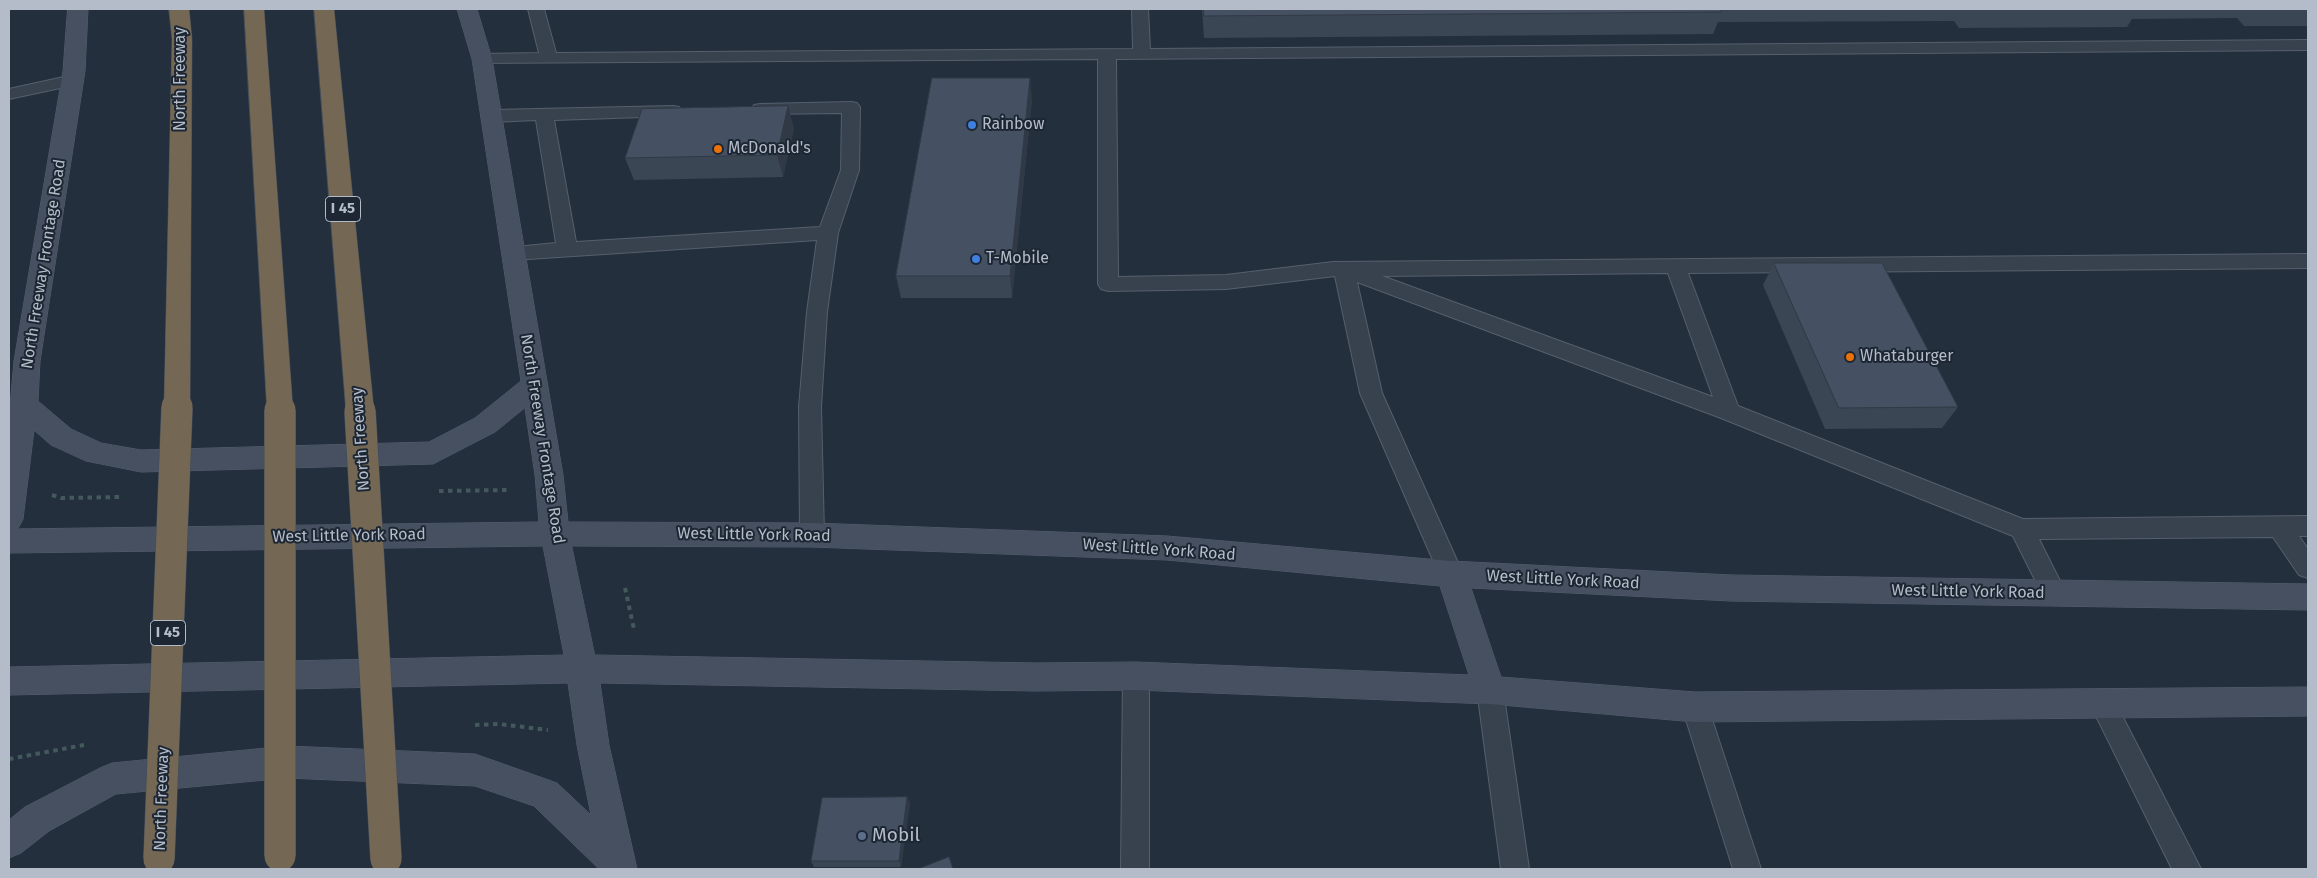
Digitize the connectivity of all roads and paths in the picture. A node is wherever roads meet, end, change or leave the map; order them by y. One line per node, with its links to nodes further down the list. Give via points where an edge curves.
1 (78, 9): 13 (main road, North Freeway Frontage Road)
2 (179, 9): 51 (highway, North Freeway / I 45, bridge, via 182,39 177,407)
3 (254, 9): 50 (highway, bridge, via 280,410)
4 (324, 9): 52 (highway, North Freeway / I 45, bridge, via 360,410)
5 (467, 9): 12 (main road, North Freeway Frontage Road)
6 (536, 9): 11 (lane)
7 (1140, 9): 10 (lane)
8 (2308, 45): 10 (lane)
9 (1107, 53): 10 (lane); 11 (lane); 24 (lane, via 1108,284 1226,282)
10 (1142, 53)
11 (548, 58): 12 (lane)
12 (482, 59): 18 (main road, North Freeway Frontage Road)
13 (73, 80): 14 (lane); 25 (main road, North Freeway Frontage Road)
14 (9, 94)
15 (740, 110): 19 (lane, via 851,107 850,170)
16 (691, 111): 17 (lane)
17 (544, 115): 18 (lane); 20 (lane)
18 (492, 116): 21 (main road, North Freeway Frontage Road)
19 (828, 234): 20 (lane); 34 (lane, via 817,312 810,407)
20 (567, 250): 21 (lane)
21 (513, 253): 26 (main road, North Freeway Frontage Road)
22 (2308, 261): 23 (lane)
23 (1675, 265): 24 (lane); 28 (lane)
24 (1344, 269): 28 (lane); 37 (lane, via 1371,393)
25 (18, 367): 27 (main road, North Freeway Frontage Road)
26 (534, 385): 27 (main road, via 485,425 433,453 141,461 96,453 78,445 61,436); 33 (main road, North Freeway Frontage Road)
27 (24, 405): 29 (main road, North Freeway Frontage Road)
28 (1729, 412): 32 (lane)
29 (9, 520)
30 (2308, 526): 31 (lane)
31 (2278, 527): 32 (lane); 36 (lane)
32 (2022, 529): 39 (lane)
33 (555, 534): 34 (main road, West Little York Road); 35 (main road, West Little York Road); 42 (main road, North Freeway Frontage Road)
34 (812, 535): 37 (main road, West Little York Road, via 1166,548)
35 (9, 541)
36 (2308, 568)
37 (1451, 574): 39 (main road, West Little York Road, via 1731,588); 45 (main road)
38 (625, 588): 41 (path)
39 (2054, 593): 40 (main road, West Little York Road)
40 (2308, 597)
41 (635, 634)
42 (582, 668): 43 (main road, via 1026,677); 44 (main road); 53 (main road, North Freeway Frontage Road, via 593,745)
43 (1136, 676): 45 (main road); 54 (lane)
44 (9, 681)
45 (1490, 690): 48 (main road); 55 (lane)
46 (2308, 702): 47 (main road)
47 (2103, 704): 48 (main road); 57 (lane)
48 (1694, 707): 56 (lane)
49 (9, 841): 53 (main road, via 37,820 112,779 296,762 475,770 546,794)
50 (280, 863)
51 (159, 864)
52 (387, 864)
53 (619, 867)
54 (1135, 869)
55 (1515, 869)
56 (1747, 869)
57 (2187, 869)

